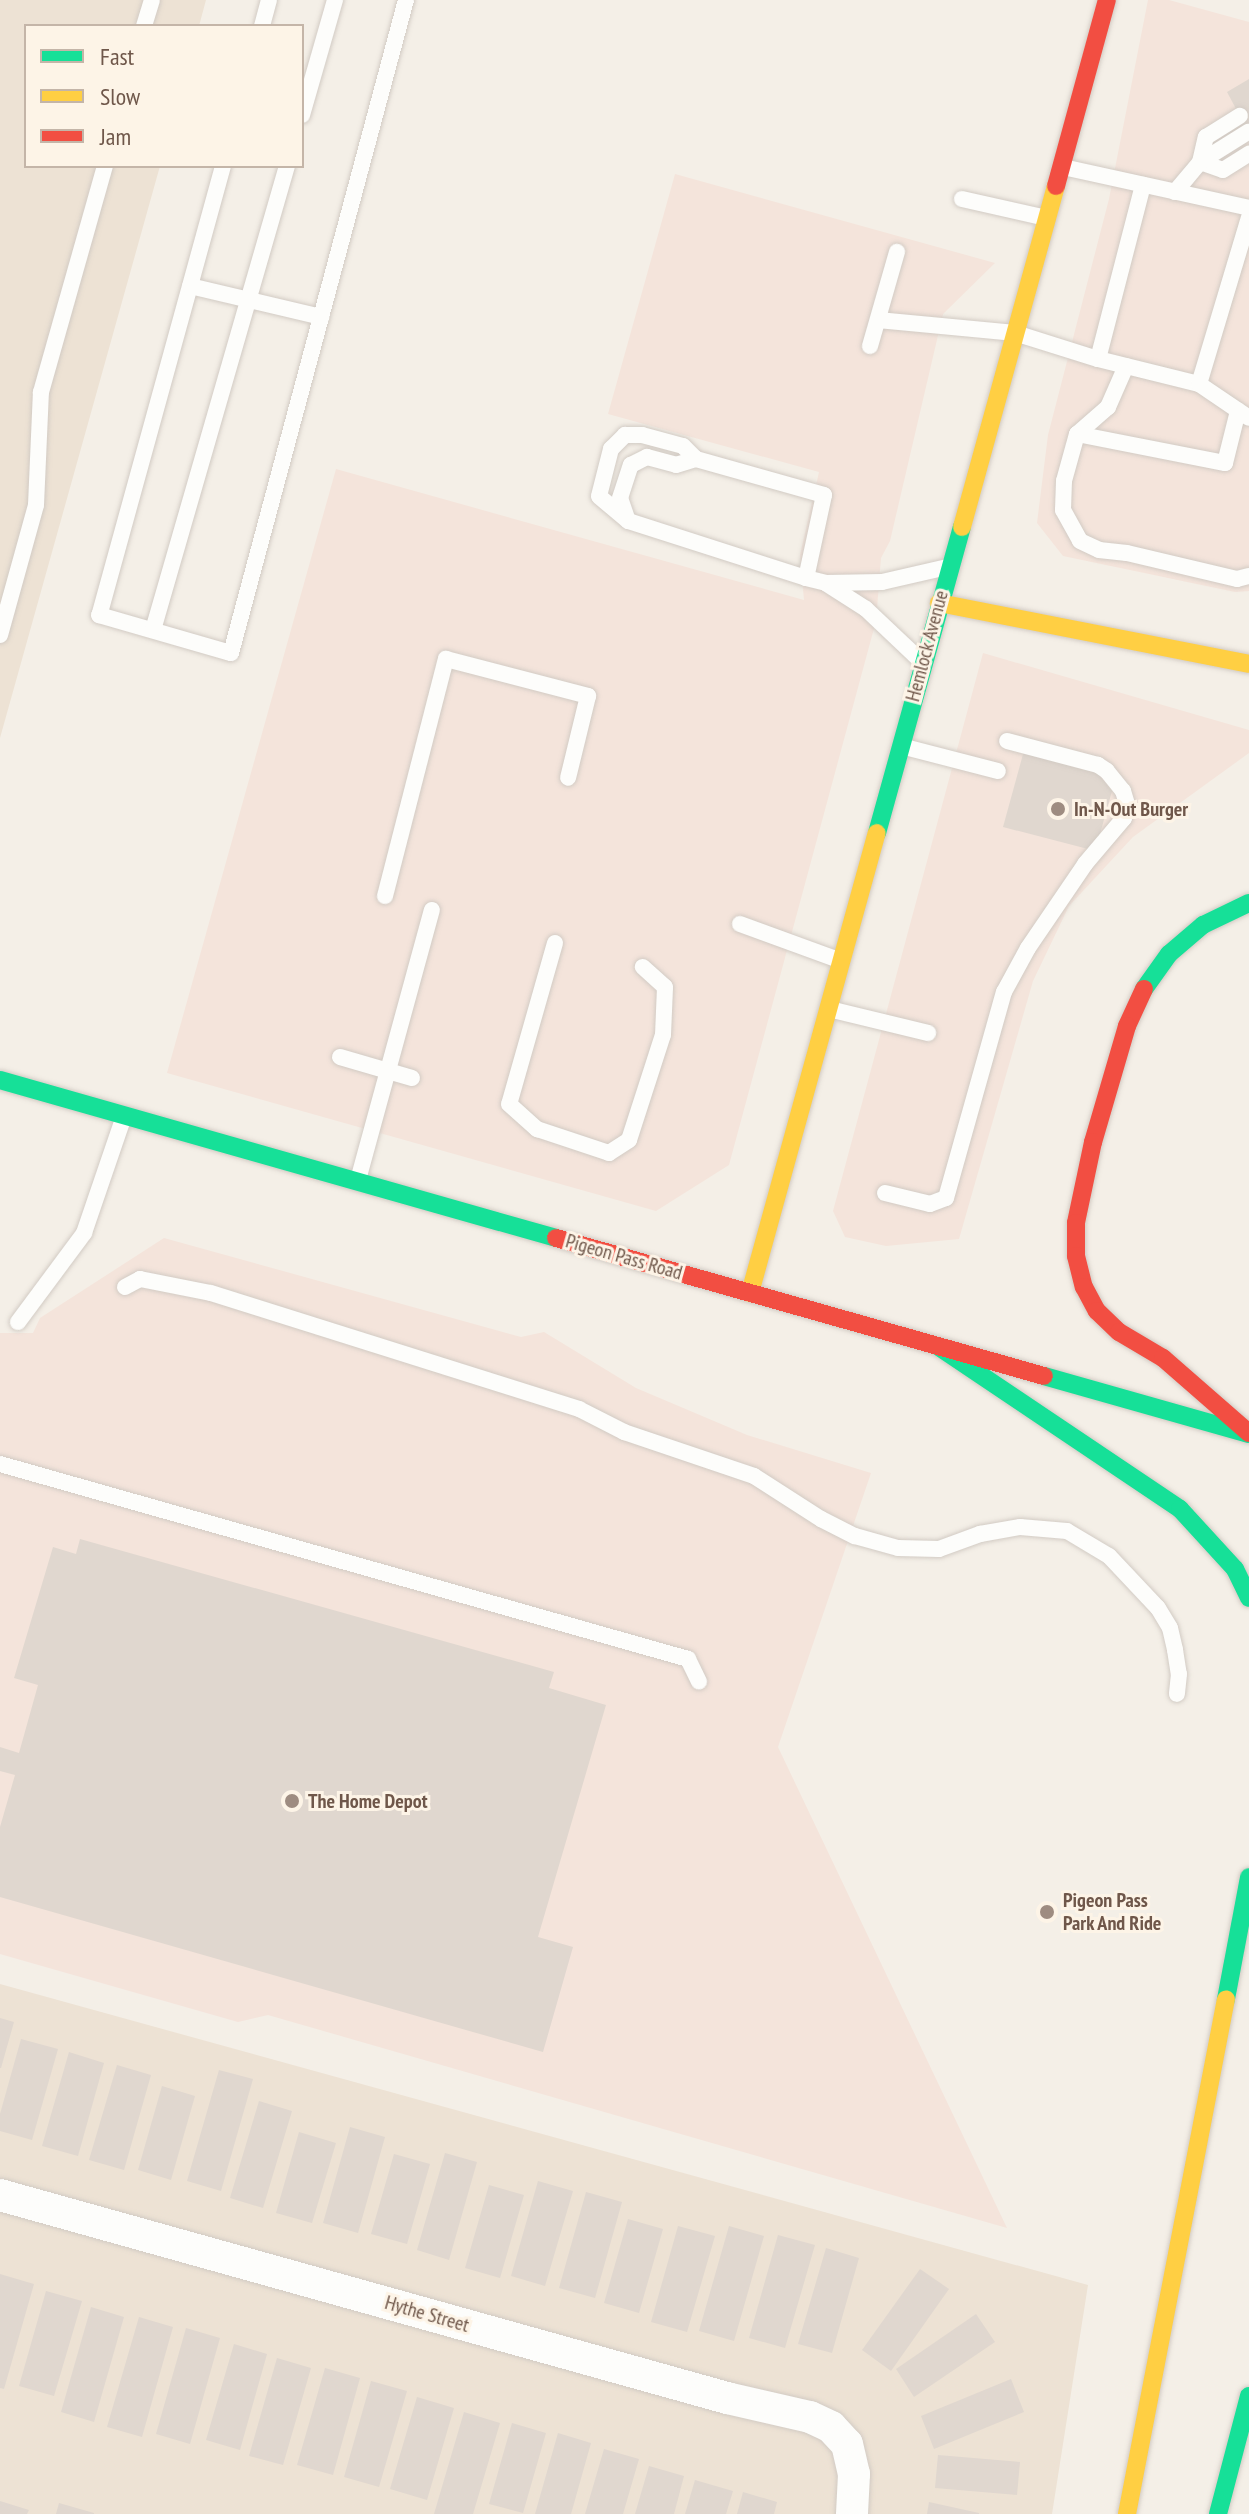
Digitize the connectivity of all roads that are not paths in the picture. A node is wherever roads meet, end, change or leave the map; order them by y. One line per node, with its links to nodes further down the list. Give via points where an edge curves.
1 (152, 0): 6 (lane)
2 (269, 0): 7 (lane)
3 (335, 0): 8 (lane)
4 (406, 0): 26 (lane)
5 (1107, 0): 13 (main road, Hemlock Avenue)
6 (145, 24)
7 (263, 24)
8 (304, 108)
9 (1240, 116): 12 (lane, via 1206,137)
10 (1248, 132): 12 (lane)
11 (1249, 154): 12 (lane, via 1223,170)
12 (1200, 162): 18 (lane)
13 (1062, 166): 17 (lane); 22 (main road, Hemlock Avenue)
14 (104, 168): 43 (lane, via 41,392 36,505)
15 (222, 168): 24 (lane)
16 (286, 168): 25 (lane)
17 (1143, 185): 18 (lane); 30 (lane)
18 (1175, 192): 20 (lane)
19 (962, 199): 22 (lane)
20 (1249, 208)
21 (1249, 217): 32 (lane)
22 (1047, 218): 28 (main road, Hemlock Avenue)
23 (897, 252): 27 (lane)
24 (190, 286): 25 (lane); 42 (lane, via 99,615)
25 (249, 299): 26 (lane); 42 (lane)
26 (321, 317): 42 (lane, via 231,653)
27 (878, 320): 28 (lane); 29 (lane)
28 (1015, 333): 30 (lane); 37 (main road, Hemlock Avenue)
29 (870, 346)
30 (1098, 359): 31 (lane)
31 (1126, 366): 32 (lane); 34 (lane, via 1108,407)
32 (1199, 384): 33 (lane)
33 (1243, 415): 34 (lane, via 1225,463)
34 (1077, 434): 38 (lane, via 1064,481 1063,510 1080,541 1099,550 1237,579)
35 (696, 459): 36 (lane, via 676,465 647,457 631,465 620,498); 36 (lane, via 683,446 625,435 611,449 599,496); 39 (lane, via 824,495)
36 (628, 521): 39 (lane)
37 (949, 566): 40 (lane, via 882,582); 41 (main road, Hemlock Avenue)
38 (1249, 576)
39 (806, 578): 40 (lane)
40 (826, 583): 44 (lane, via 866,609)
41 (939, 603): 44 (main road, Hemlock Avenue); 45 (main road)
42 (153, 630)
43 (0, 635)
44 (922, 662): 47 (main road, Hemlock Avenue)
45 (1249, 664)
46 (1007, 741): 65 (lane, via 1098,765 1123,791 1124,818 1077,876 1004,992 946,1198 930,1204)
47 (900, 746): 48 (lane); 55 (main road, Hemlock Avenue)
48 (998, 771)
49 (568, 778): 50 (lane, via 588,696 446,659)
50 (385, 896)
51 (1249, 903): 70 (main road, via 1203,925 1169,954 1146,986 1127,1026 1076,1223 1080,1271 1097,1311 1119,1332 1163,1358)
52 (432, 910): 60 (lane)
53 (740, 924): 55 (lane)
54 (555, 943): 56 (lane, via 509,1104 537,1129 609,1153 629,1140 663,1035 665,987)
55 (841, 960): 57 (main road, Hemlock Avenue)
56 (643, 967)
57 (827, 1009): 58 (lane); 67 (main road, Hemlock Avenue)
58 (928, 1033)
59 (340, 1057): 60 (lane)
60 (388, 1071): 61 (lane); 64 (lane)
61 (412, 1078)
62 (0, 1080): 63 (main road, Pigeon Pass Road)
63 (124, 1115): 64 (main road, Pigeon Pass Road); 68 (lane, via 84,1233)
64 (358, 1181): 67 (main road, Pigeon Pass Road)
65 (885, 1193)
66 (125, 1287): 74 (lane, via 140,1279 211,1293 579,1409 624,1432 754,1476 855,1536 898,1548 939,1549 1020,1527 1067,1531 1109,1556 1158,1608 1175,1650)
67 (750, 1293): 69 (main road, Pigeon Pass Road)
68 (18, 1322)
69 (939, 1347): 70 (main road, Pigeon Pass Road); 72 (main road, via 1180,1509 1235,1569)
70 (1249, 1434)
71 (0, 1464): 73 (lane, via 688,1659)
72 (1249, 1598)
73 (699, 1682)
74 (1177, 1694)
75 (1249, 1877): 79 (main road)
76 (0, 2195): 78 (street, Hythe Street, via 810,2417 831,2427 847,2444 854,2474)
77 (1249, 2396): 80 (main road)
78 (852, 2514)
79 (1127, 2514)
80 (1218, 2514)

